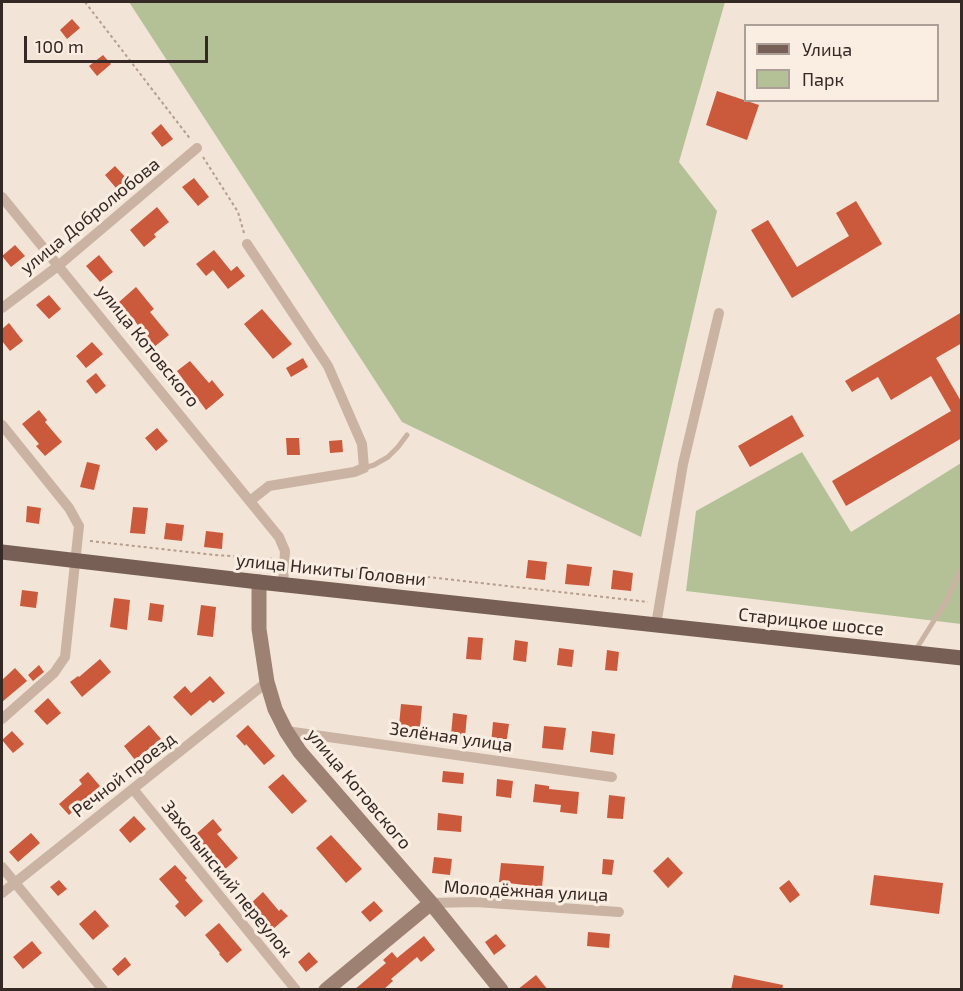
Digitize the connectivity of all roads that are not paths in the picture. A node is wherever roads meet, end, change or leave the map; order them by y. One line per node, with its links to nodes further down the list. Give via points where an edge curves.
1 (198, 148): 4 (street, улица Добролюбова)
2 (2, 197): 4 (street, улица Котовского)
3 (247, 244): 9 (street, via 328,366 362,444)
4 (58, 266): 5 (street, улица Добролюбова); 10 (street, улица Котовского)
5 (2, 308)
6 (719, 313): 16 (street, via 683,464)
7 (2, 425): 12 (street, via 79,526)
8 (406, 435): 9 (lane, via 388,457)
9 (364, 468): 10 (street, via 269,486)
10 (250, 501): 15 (street, улица Котовского, via 279,537 285,551)
11 (2, 552): 12 (main road, улица Никиты Головни)
12 (75, 561): 14 (main road, улица Никиты Головни); 20 (street, via 65,657 54,673)
13 (962, 567): 17 (lane)
14 (259, 582): 15 (main road, улица Никиты Головни); 19 (street, улица Котовского, via 259,629)
15 (283, 585): 16 (main road, улица Никиты Головни)
16 (656, 625): 17 (main road, Старицкое шоссе)
17 (915, 652): 18 (main road, Старицкое шоссе)
18 (962, 658)
19 (267, 682): 21 (street, улица Котовского); 23 (street, Речной проезд)
20 (2, 719)
21 (285, 731): 22 (street, Зелёная улица); 27 (street, улица Котовского)
22 (612, 777)
23 (133, 789): 25 (street, Речной проезд); 30 (street, Захолынский переулок)
24 (2, 867): 25 (street)
25 (14, 883): 26 (street, Речной проезд); 29 (street)
26 (2, 893)
27 (431, 903): 28 (street, Молодёжная улица, via 476,902); 31 (street); 32 (street, улица Котовского)
28 (620, 912)
29 (103, 990)
30 (296, 990)
31 (326, 990)
32 (501, 990)

